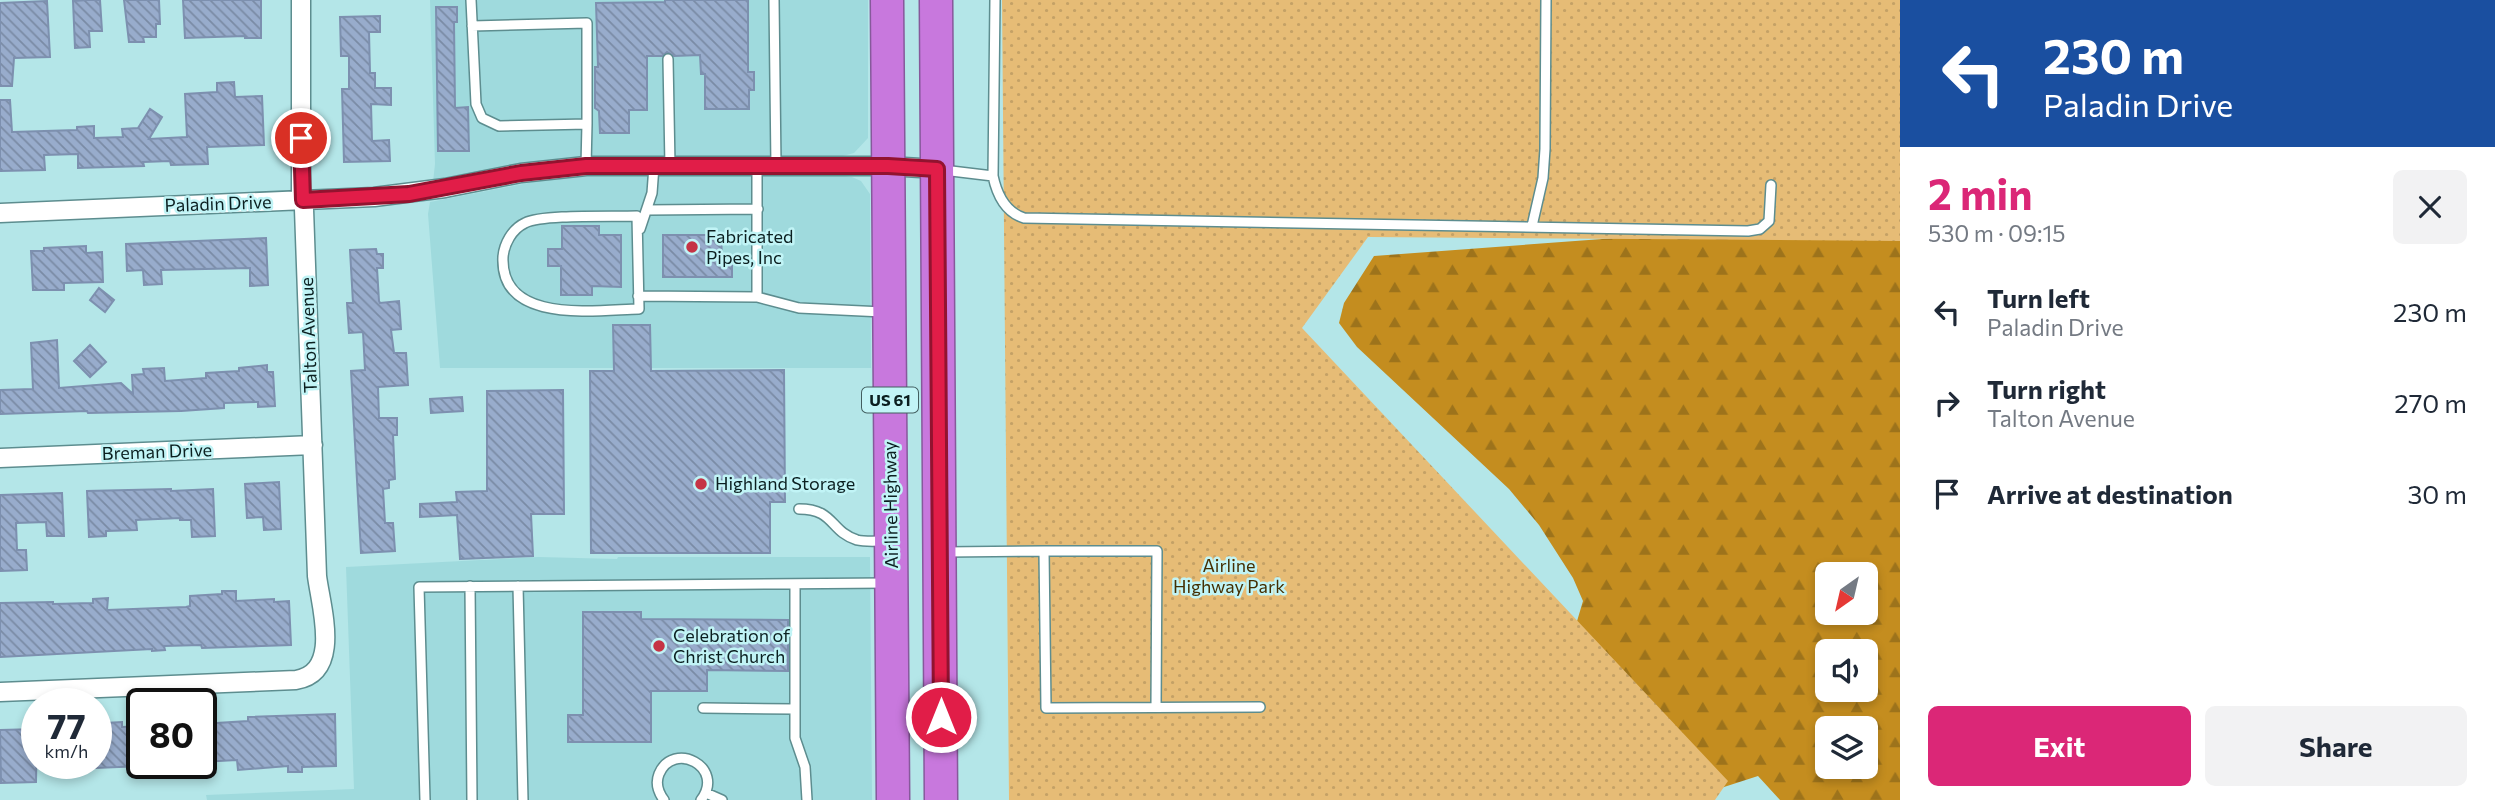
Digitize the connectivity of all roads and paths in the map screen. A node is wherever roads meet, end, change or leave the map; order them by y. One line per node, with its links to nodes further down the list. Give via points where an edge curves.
1 (301, 0): 19 (street, Talton Avenue)
2 (471, 0): 8 (lane)
3 (774, 0): 14 (lane)
4 (887, 0): 15 (highway, Airline Highway / US 61)
5 (936, 0): 16 (highway, US 61)
6 (995, 0): 17 (lane)
7 (1546, 0): 23 (lane, via 1544,178)
8 (472, 26): 10 (lane, via 476,104 482,118 499,126); 10 (lane, via 587,23)
9 (668, 59): 12 (lane)
10 (587, 124): 11 (lane)
11 (586, 166): 12 (street, Paladin Drive); 19 (street, Paladin Drive, via 409,194)
12 (662, 166): 13 (street, Paladin Drive); 21 (lane)
13 (757, 166): 14 (street, Paladin Drive); 20 (lane)
14 (776, 166): 15 (street, Paladin Drive)
15 (888, 166): 16 (street, Paladin Drive); 27 (highway, Airline Highway / US 61)
16 (937, 169): 17 (lane); 33 (highway, US 61)
17 (993, 176): 23 (lane, via 1005,206 1024,218)
18 (1771, 185): 23 (lane, via 1771,216 1760,229)
19 (303, 200): 22 (street, Paladin Drive); 28 (street, Talton Avenue)
20 (758, 209): 21 (lane); 26 (lane)
21 (647, 210): 24 (lane)
22 (0, 212)
23 (1532, 226)
24 (637, 237): 25 (lane); 25 (lane, via 637,216 550,218 516,229 503,257 516,294 542,308 639,309)
25 (638, 296): 26 (lane)
26 (757, 297): 27 (lane, via 799,308)
27 (888, 312): 31 (highway, Airline Highway / US 61)
28 (313, 445): 29 (street, Breman Drive); 38 (street, Talton Avenue, via 317,576 325,636 325,650 313,674 296,680)
29 (0, 458)
30 (799, 509): 31 (lane, via 819,511 855,539)
31 (892, 547): 33 (highway); 34 (highway, Airline Highway / US 61)
32 (1044, 551): 33 (lane); 39 (lane, via 1046,708); 39 (lane, via 1157,551)
33 (940, 552): 51 (highway, US 61)
34 (892, 583): 35 (lane); 50 (highway, Airline Highway / US 61)
35 (794, 584): 37 (lane); 42 (lane)
36 (470, 586): 37 (lane); 44 (lane, via 419,587); 45 (lane)
37 (518, 586): 46 (lane)
38 (0, 692)
39 (1156, 707): 40 (lane)
40 (1260, 707)
41 (703, 708): 42 (lane)
42 (794, 709): 49 (lane)
43 (704, 797): 47 (lane, via 708,782 702,767 680,758 660,772 658,789); 48 (lane)
44 (425, 800)
45 (472, 800)
46 (523, 800)
47 (664, 800)
48 (722, 800)
49 (807, 800)
50 (893, 800)
51 (941, 800)

